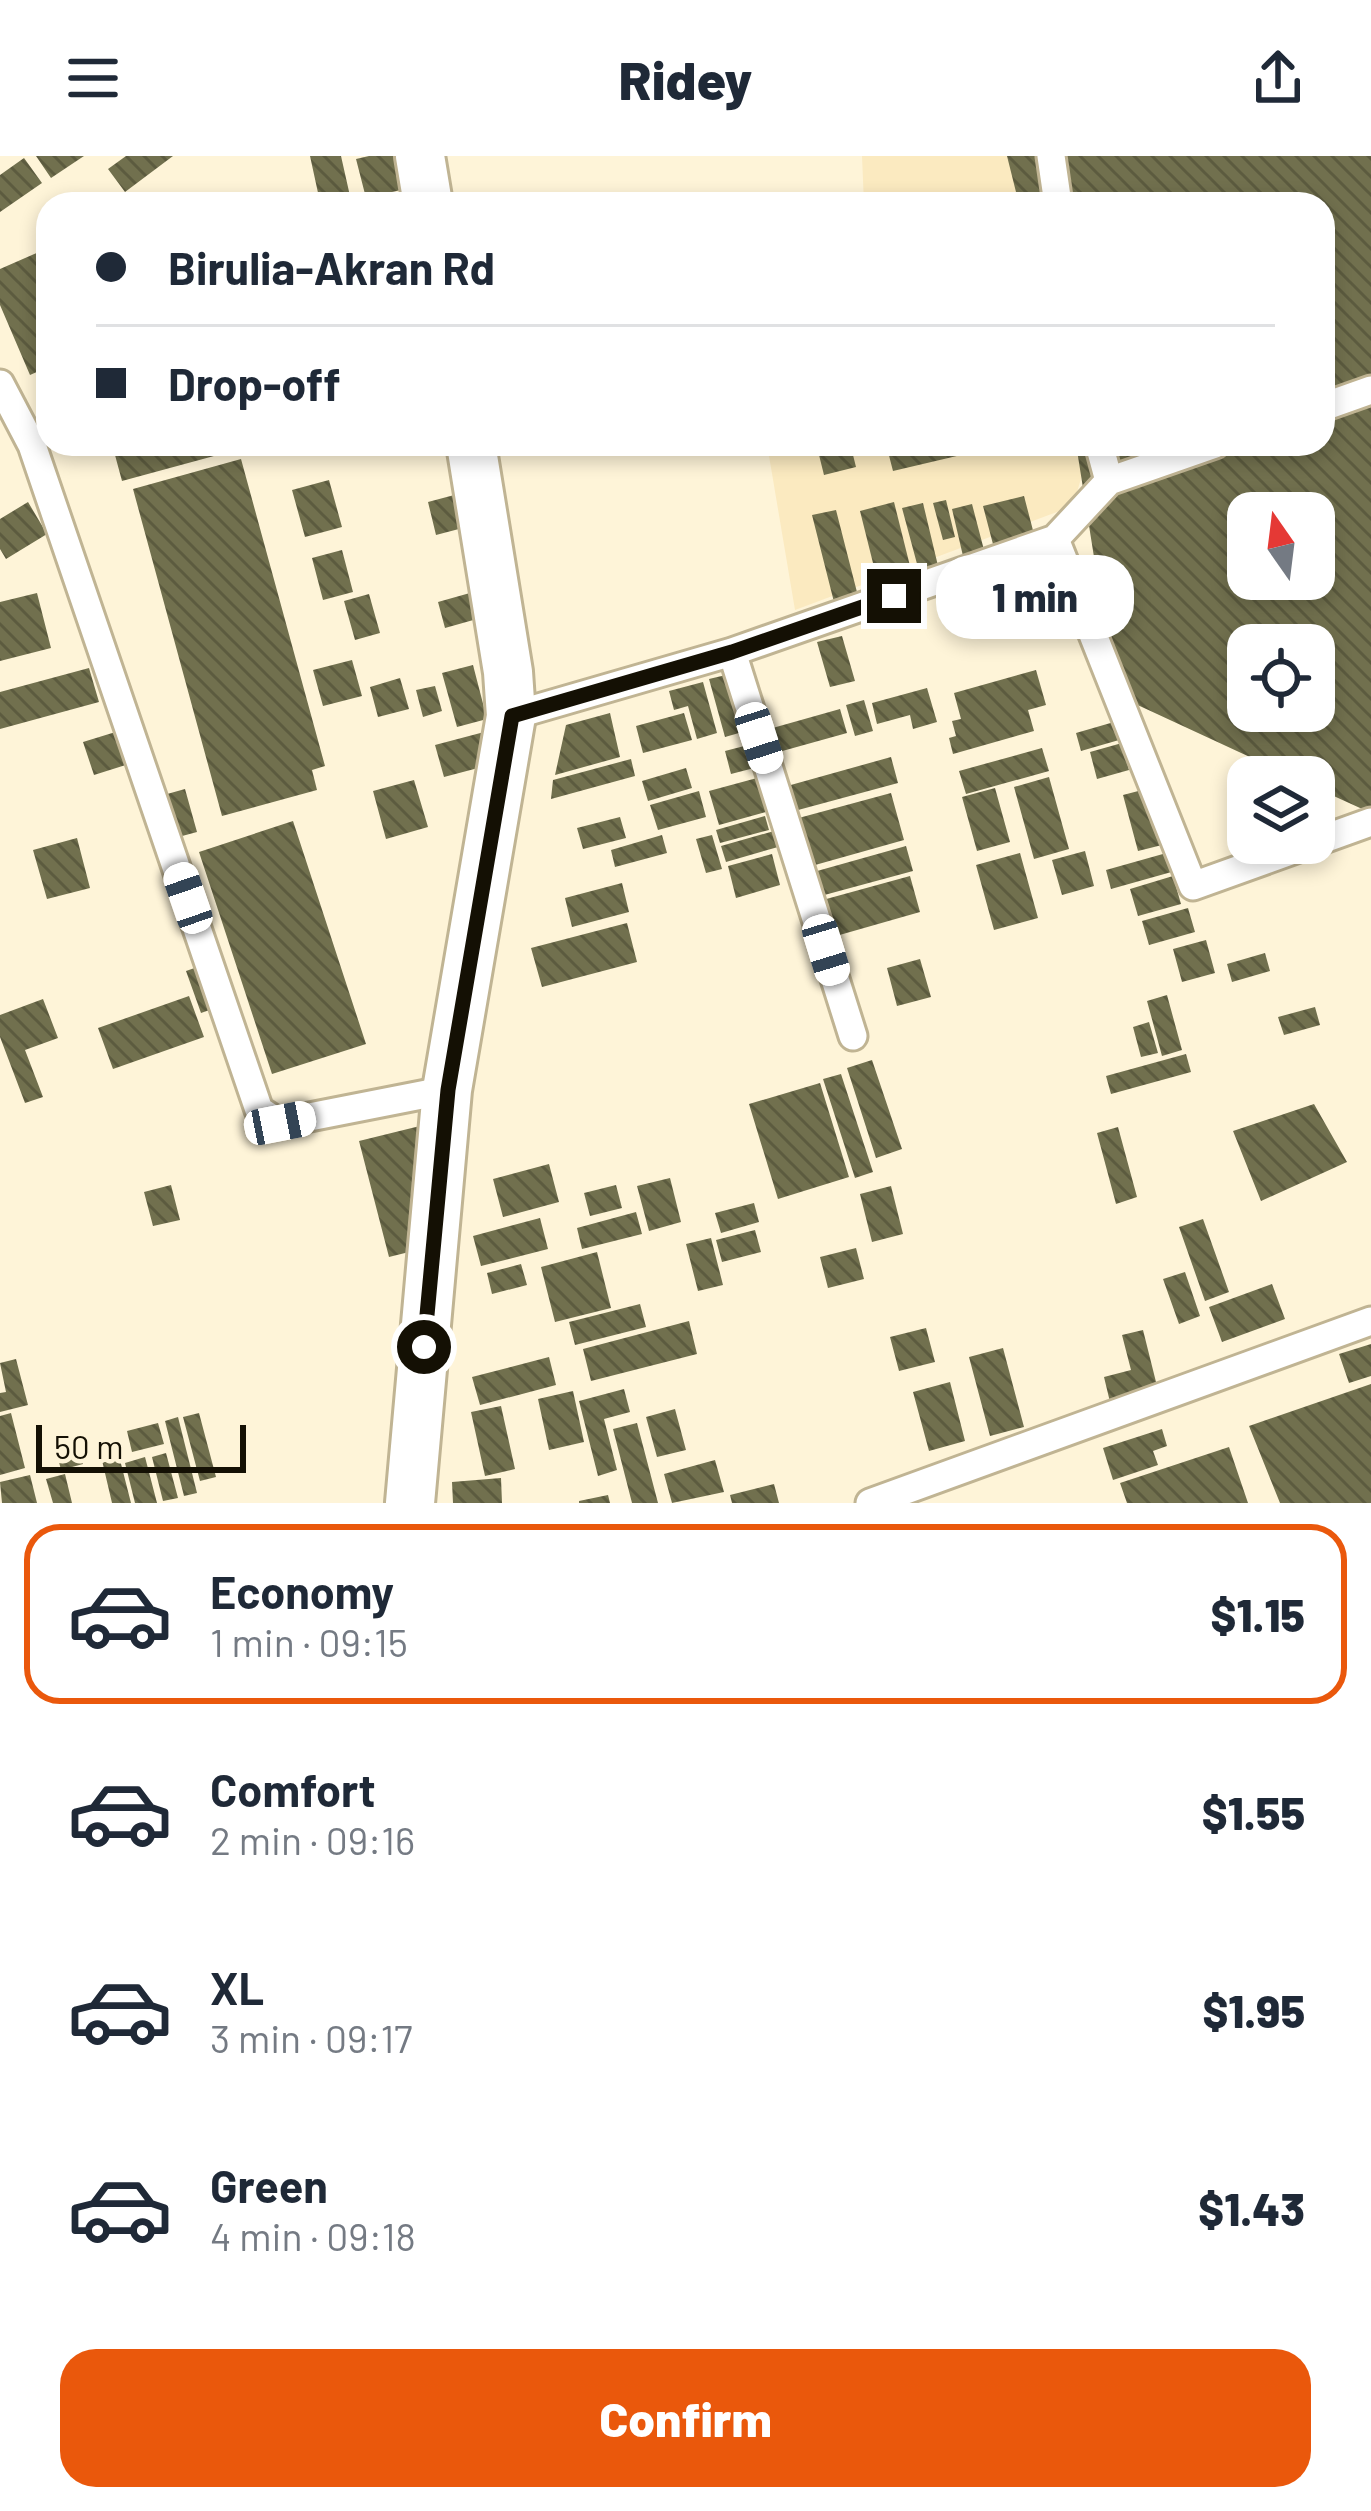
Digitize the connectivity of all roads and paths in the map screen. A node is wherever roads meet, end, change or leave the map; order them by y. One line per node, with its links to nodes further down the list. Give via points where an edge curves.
1 (419, 156): 3 (highway)
2 (1051, 156): 4 (street)
3 (426, 192)
4 (1056, 192)
5 (0, 384): 17 (street, via 32,445 259,1110 280,1123)
6 (1371, 390): 7 (street)
7 (1335, 403)
8 (473, 456): 14 (highway)
9 (1103, 456): 11 (street)
10 (1181, 456): 11 (street)
11 (1109, 481): 12 (street)
12 (1055, 538): 13 (street); 15 (street, via 1193,886)
13 (732, 652): 14 (street); 16 (street)
14 (512, 716): 17 (highway)
15 (1371, 822)
16 (853, 1036)
17 (448, 1090): 19 (highway)
18 (1371, 1321): 20 (street)
19 (410, 1503)
20 (870, 1503)

